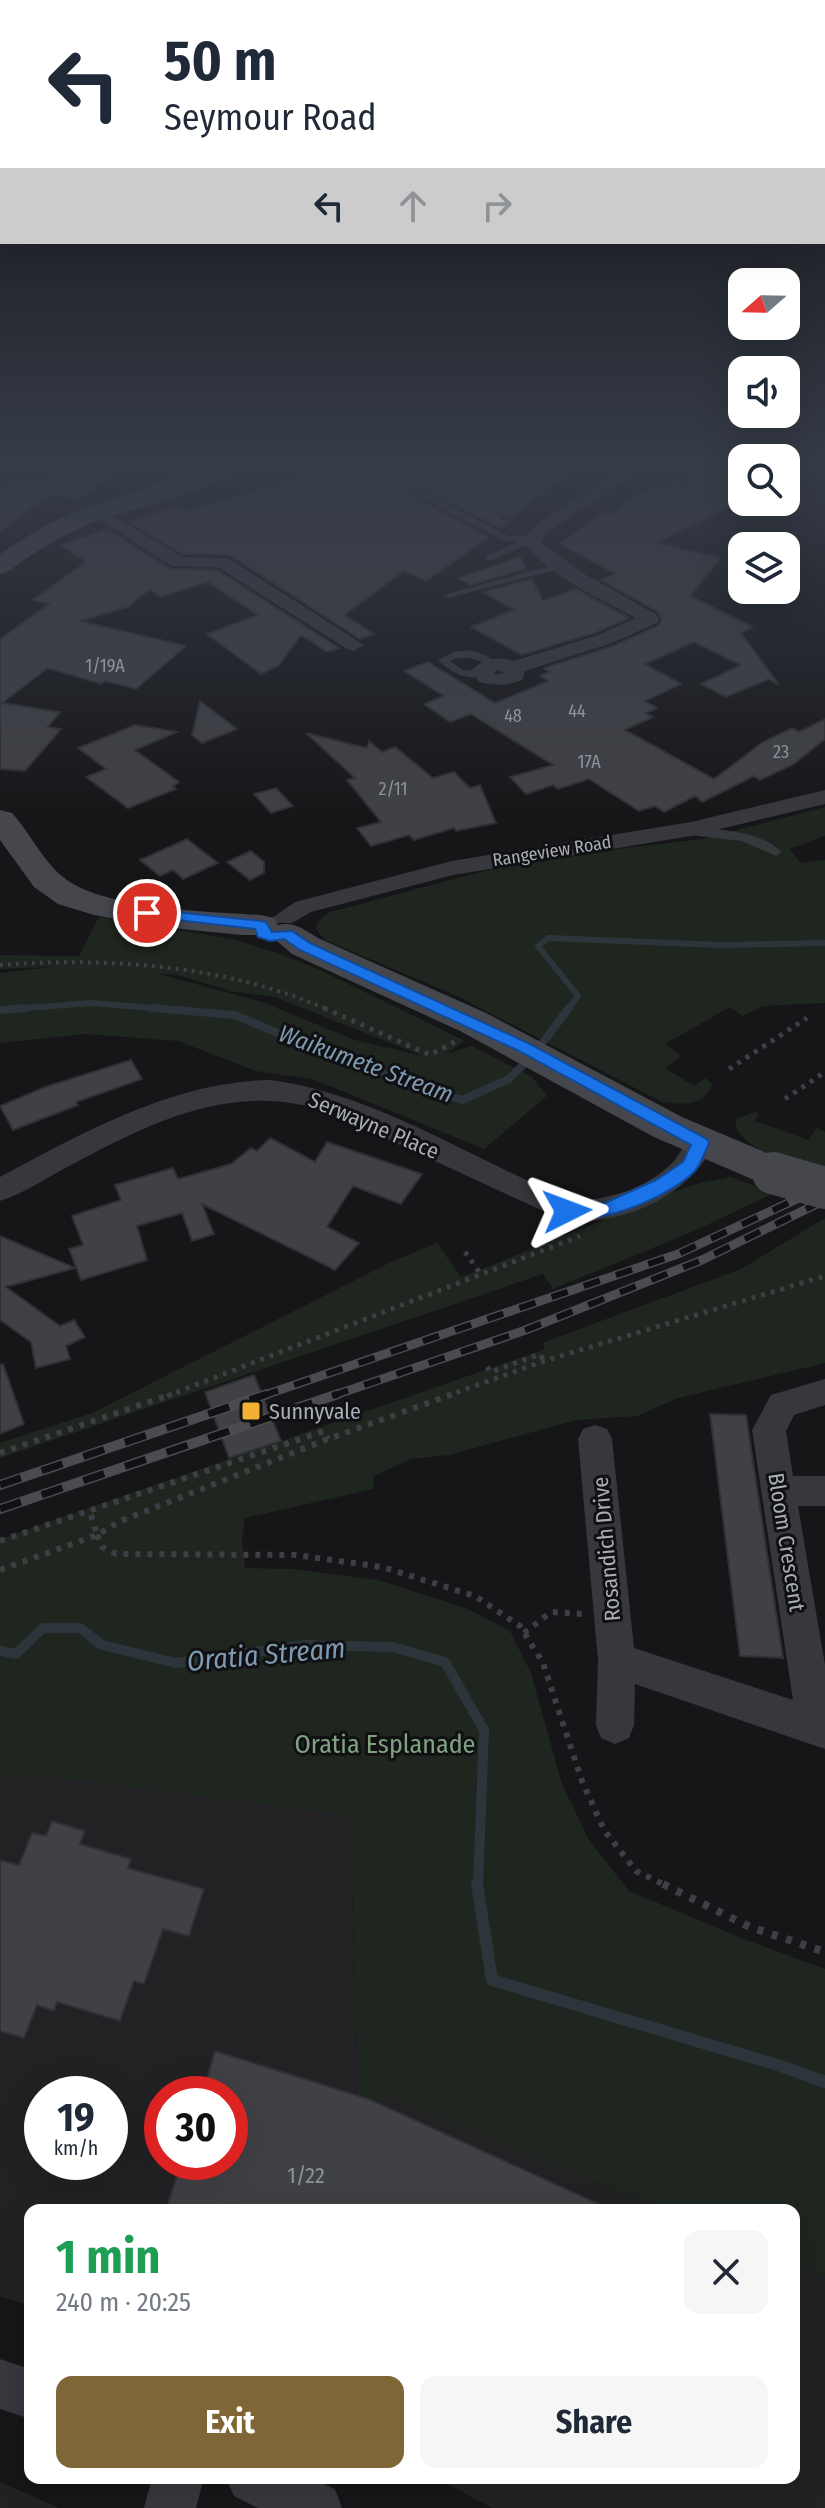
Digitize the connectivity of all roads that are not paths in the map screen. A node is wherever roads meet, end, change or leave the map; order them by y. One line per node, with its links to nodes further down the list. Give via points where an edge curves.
1 (255, 583): 5 (street)
2 (494, 583): 4 (lane)
3 (589, 583): 6 (street, via 650,619 605,639)
4 (448, 595)
5 (354, 645)
6 (496, 669)
7 (825, 797): 9 (street, Rangeview Road)
8 (0, 820): 11 (main road, via 46,879 74,898 147,913)
9 (683, 831): 10 (lane, via 741,836); 11 (street, Rangeview Road, via 452,868 319,903)
10 (776, 852)
11 (277, 926): 12 (main road, via 305,946)
12 (704, 1133): 13 (main road, bridge, via 773,1173); 14 (street, Serwayne Place, via 690,1166 662,1185 577,1220 321,1099 276,1090 218,1093 83,1146)
13 (825, 1188)
14 (0, 1190)
15 (825, 1392): 17 (street, Bloom Crescent, via 783,1405 769,1430)
16 (595, 1439): 19 (street, Rosandich Drive)
17 (779, 1491): 18 (street); 21 (street, Bloom Crescent)
18 (825, 1491)
19 (617, 1660): 20 (street, Rosandich Drive); 21 (street)
20 (615, 1725)
21 (820, 1728)
22 (0, 2384): 23 (street)
23 (24, 2392)
24 (176, 2484): 26 (street)
25 (265, 2484): 27 (street)
26 (170, 2508)
27 (316, 2508)

